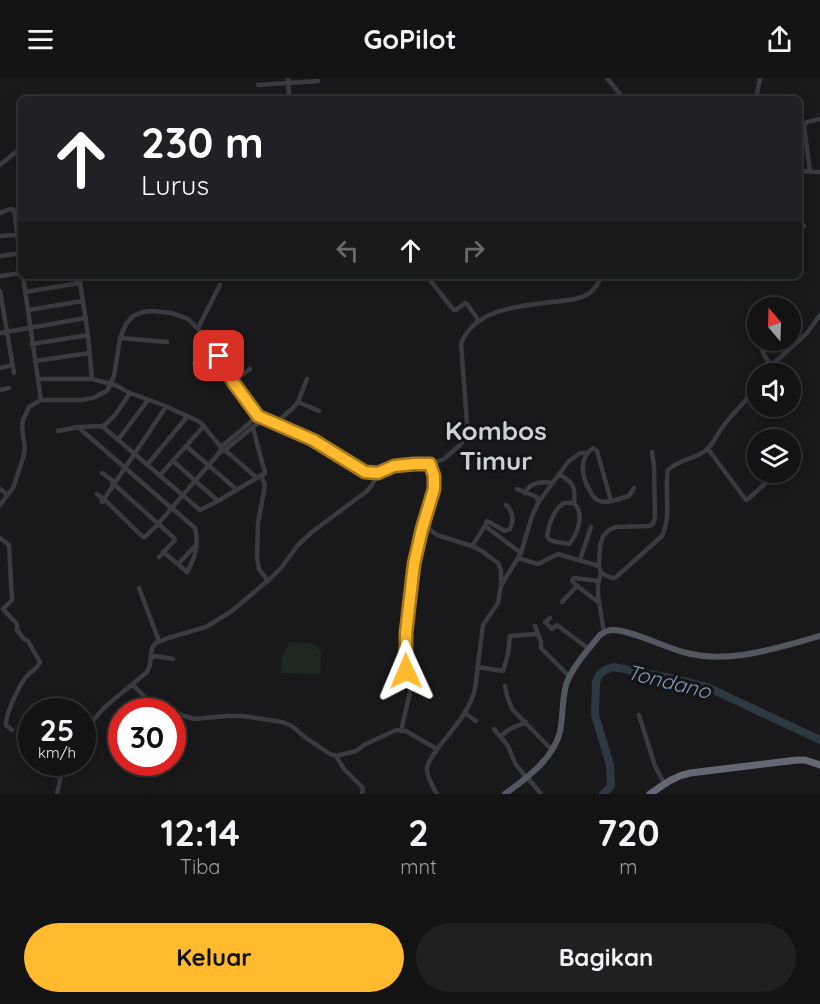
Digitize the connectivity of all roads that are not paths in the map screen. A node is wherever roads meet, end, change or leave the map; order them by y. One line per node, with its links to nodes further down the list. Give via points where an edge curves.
1 (617, 78): 3 (street)
2 (760, 78): 9 (street)
3 (608, 79): 8 (street)
4 (288, 80): 5 (street); 6 (street); 7 (street)
5 (318, 81)
6 (258, 85)
7 (289, 95)
8 (622, 96)
9 (757, 96)
10 (820, 119): 13 (street, via 804,124)
11 (802, 149): 13 (street)
12 (18, 150): 14 (street)
13 (807, 152): 16 (street)
14 (0, 165)
15 (802, 171): 16 (street)
16 (810, 171): 17 (street)
17 (820, 172)
18 (0, 213): 19 (street, via 14,210)
19 (17, 235): 20 (street); 21 (street)
20 (0, 236)
21 (18, 241)
22 (18, 253): 23 (street)
23 (0, 256)
24 (18, 274): 25 (street)
25 (0, 276)
26 (23, 279): 33 (street)
27 (80, 279): 30 (street)
28 (429, 279): 38 (street, via 454,310 467,304)
29 (600, 279): 38 (street, via 596,288 577,298 518,306)
30 (80, 283): 33 (street); 34 (street)
31 (220, 285): 40 (street)
32 (0, 291): 41 (street)
33 (25, 292): 35 (street)
34 (83, 302): 35 (street); 37 (street)
35 (28, 310): 39 (street)
36 (820, 315): 50 (street)
37 (86, 318): 39 (street); 42 (street)
38 (477, 322): 86 (street, via 461,344 467,423 464,440 444,459)
39 (30, 328): 41 (street); 45 (street)
40 (198, 328): 43 (street, via 180,315 143,312 133,316); 46 (street)
41 (3, 332): 51 (street)
42 (88, 335): 45 (street); 47 (street)
43 (120, 338): 44 (street); 59 (street)
44 (167, 342)
45 (32, 344): 48 (street)
46 (217, 351): 49 (street); 58 (street)
47 (90, 353): 48 (street); 56 (street)
48 (35, 361): 55 (street)
49 (194, 363)
50 (774, 363)
51 (13, 365): 52 (street); 54 (street)
52 (0, 368)
53 (250, 369): 58 (street)
54 (14, 373)
55 (38, 379): 56 (street); 64 (street)
56 (92, 379): 59 (street)
57 (307, 379): 66 (street)
58 (233, 382): 70 (street)
59 (111, 384): 62 (street); 64 (street, via 107,391 93,398)
60 (9, 388): 61 (street)
61 (0, 390)
62 (130, 393): 63 (street); 72 (street)
63 (148, 399): 67 (street); 78 (street)
64 (41, 400): 105 (street, via 28,407 23,420 25,449)
65 (747, 400): 80 (street)
66 (298, 402): 68 (street); 71 (street)
67 (166, 407): 69 (street); 84 (street)
68 (319, 411)
69 (186, 417): 73 (street); 87 (street)
70 (260, 417): 71 (street); 75 (street); 77 (street)
71 (276, 423): 91 (street, via 365,472)
72 (102, 426): 74 (street); 78 (street)
73 (204, 426): 79 (street); 81 (street)
74 (78, 427): 76 (street); 89 (street)
75 (252, 428): 77 (street); 94 (street, via 265,472)
76 (58, 432)
77 (240, 435): 81 (street)
78 (118, 440): 84 (street)
79 (186, 446): 85 (street); 88 (street)
80 (708, 449): 97 (street, via 744,500); 131 (street, via 668,470 668,512 662,536 615,578)
81 (222, 450): 88 (street); 94 (street)
82 (587, 453): 92 (street, via 575,456); 108 (street, via 593,448 597,452); 108 (street, via 582,476 591,495 600,501)
83 (652, 453): 126 (street, via 654,522 606,532 600,542)
84 (134, 454): 87 (street); 89 (street)
85 (173, 461): 93 (street); 95 (street)
86 (430, 464): 91 (street, via 394,466); 115 (street, via 434,489)
87 (147, 465): 93 (street)
88 (207, 465): 95 (street); 101 (street)
89 (125, 469): 98 (street); 114 (street)
90 (102, 473): 98 (street, via 113,481)
91 (378, 473): 132 (street, via 367,491 312,532)
92 (559, 474): 96 (street); 111 (street, via 575,489)
93 (160, 475): 106 (street)
94 (259, 477): 101 (street); 132 (street, via 265,485 257,558)
95 (195, 480): 106 (street); 107 (street)
96 (553, 483): 103 (street, via 531,485); 110 (street)
97 (766, 483)
98 (114, 487): 109 (street); 116 (street)
99 (634, 488): 108 (street, via 629,496)
100 (0, 489): 105 (street)
101 (237, 489): 107 (street)
102 (517, 489): 103 (street)
103 (525, 493): 110 (street, via 537,497)
104 (98, 494): 109 (street)
105 (8, 495): 112 (street)
106 (182, 495): 107 (street, via 200,510); 114 (street)
107 (218, 501)
108 (611, 501)
109 (102, 502): 116 (street, via 105,500 144,537)
110 (538, 503): 122 (street)
111 (574, 503): 111 (street, via 580,517 571,543 550,540 548,527 556,509 564,503)
112 (0, 505)
113 (506, 505): 117 (street, via 513,515 510,529 505,531 487,521)
114 (170, 509): 116 (street); 120 (street, via 195,528)
115 (425, 520): 121 (street, via 437,535); 161 (street, via 410,592 406,671 411,688)
116 (158, 524): 125 (street, via 175,539 161,555)
117 (485, 526): 121 (street); 122 (street)
118 (591, 527): 124 (street)
119 (0, 538): 160 (street, via 9,545 12,573 12,600 3,609 40,662 26,677 10,707 5,720)
120 (196, 544): 125 (street); 128 (street)
121 (472, 546): 127 (street, via 494,559)
122 (522, 553): 123 (street)
123 (518, 558): 124 (street, via 534,564 558,554); 130 (street)
124 (580, 560): 126 (street)
125 (178, 564): 128 (street)
126 (598, 566): 131 (street)
127 (501, 570): 130 (street); 134 (street)
128 (187, 572): 129 (street)
129 (179, 573)
130 (508, 573): 134 (street)
131 (601, 573): 133 (street)
132 (268, 581): 144 (street, via 206,627)
133 (598, 581): 135 (street, via 573,578); 137 (street)
134 (501, 585): 148 (street, via 498,603 483,625)
135 (577, 586): 137 (street); 138 (street)
136 (140, 588): 144 (street)
137 (598, 602): 141 (street)
138 (562, 603)
139 (550, 618): 145 (street, via 545,622 552,629 557,625)
140 (535, 626): 142 (street)
141 (604, 632): 143 (main road, via 618,631 685,653 717,657 774,649); 145 (main road)
142 (537, 634): 148 (street, via 510,636 503,671); 149 (street, via 542,648)
143 (820, 636)
144 (159, 641): 146 (street, via 152,648)
145 (589, 649): 149 (main road)
146 (151, 658): 147 (street); 150 (street, via 147,672)
147 (173, 659)
148 (478, 667): 153 (street, via 474,692)
149 (570, 677): 163 (main road, via 560,732)
150 (133, 685): 152 (street); 155 (street)
151 (505, 686): 158 (street, via 512,709)
152 (145, 698)
153 (465, 711): 157 (street); 164 (street)
154 (639, 715): 169 (street)
155 (96, 716)
156 (186, 717): 165 (street, via 243,716 282,722)
157 (476, 721)
158 (526, 722): 162 (street); 163 (street)
159 (494, 729): 162 (street)
160 (12, 730)
161 (401, 731): 164 (street); 165 (street)
162 (501, 736): 168 (street)
163 (552, 750): 168 (main road)
164 (436, 752): 172 (street, via 427,771)
165 (336, 756): 171 (street, via 363,788)
166 (820, 765): 169 (highway, via 797,760 679,775)
167 (61, 776): 170 (street)
168 (526, 778): 173 (main road); 174 (street)
169 (664, 783): 175 (highway)
170 (57, 794)
171 (362, 794)
172 (437, 794)
173 (505, 794)
174 (541, 794)
175 (650, 794)

